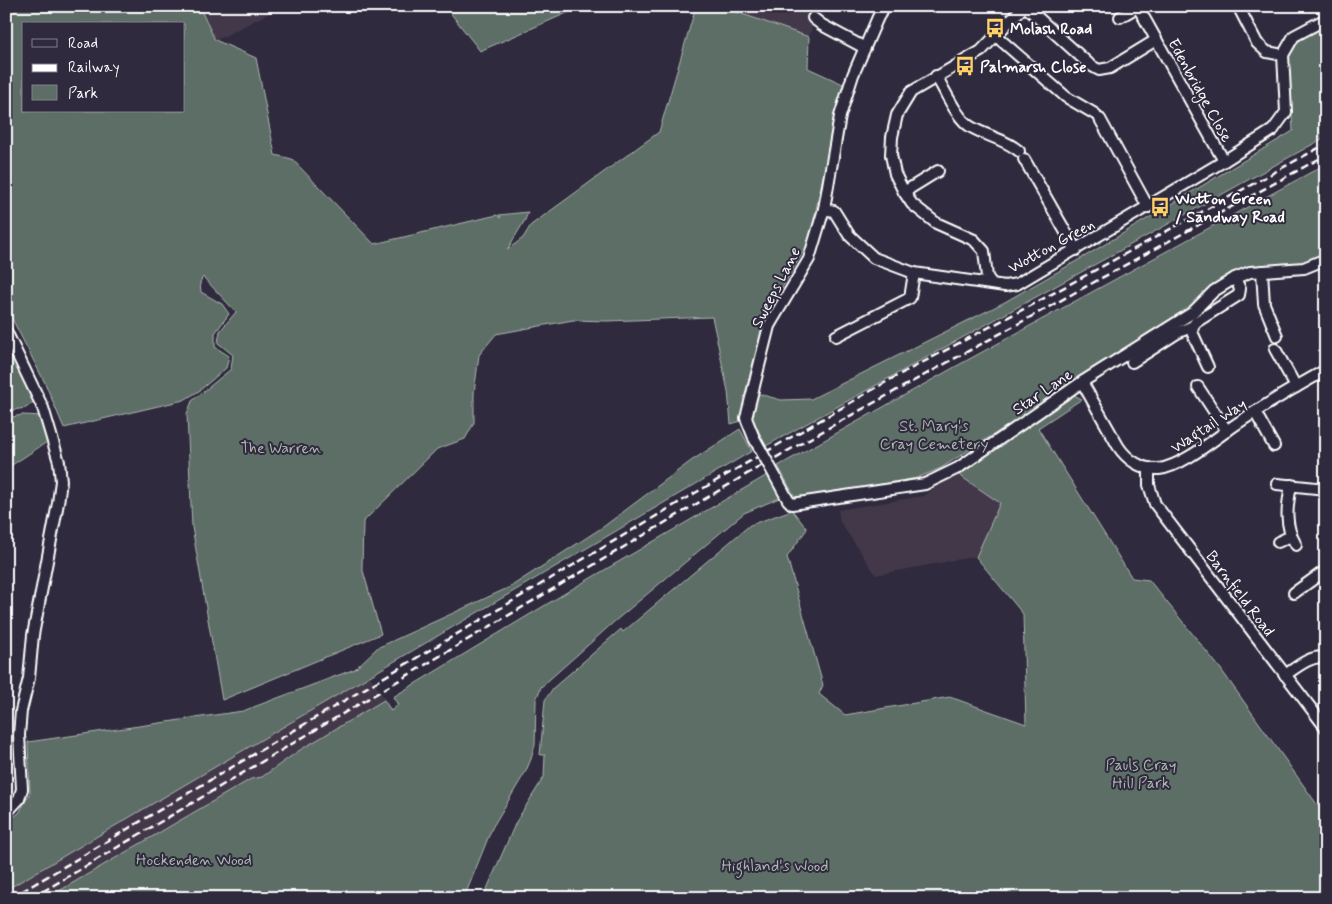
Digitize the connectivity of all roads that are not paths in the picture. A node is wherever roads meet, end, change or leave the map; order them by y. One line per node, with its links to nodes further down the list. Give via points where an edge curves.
1 (885, 6): 10 (street, Sweeps Lane)
2 (1025, 6): 8 (street, Wotton Green); 9 (street, via 1090,65 1100,70 1110,68)
3 (1238, 6): 11 (street, via 1267,52)
4 (1138, 7): 5 (street, Edenbridge Close); 9 (street, Edenbridge Close)
5 (1120, 17)
6 (813, 18): 10 (street)
7 (1326, 19): 11 (street, via 1294,36)
8 (996, 36): 12 (street, Wotton Green, via 981,51); 16 (street, via 1066,97 1098,116)
9 (1156, 40): 13 (street, Edenbridge Close)
10 (865, 48): 17 (street, Sweeps Lane, via 852,75 840,116)
11 (1283, 55): 13 (street, Wotton Green, via 1286,112 1273,130)
12 (936, 76): 15 (street, Wotton Green, via 911,92 897,115 891,155 895,174); 18 (street, via 963,121 1013,146 1022,155)
13 (1224, 161): 16 (street, Wotton Green)
14 (938, 171): 15 (street)
15 (904, 192): 23 (street, Wotton Green, via 912,204 936,223 974,240 984,251)
16 (1148, 207): 18 (street, Wotton Green)
17 (824, 209): 21 (street, via 834,211 849,235 874,258); 42 (street, Sweeps Lane, bridge, via 809,259 768,326 746,418)
18 (1076, 250): 23 (street, Wotton Green, via 1017,284)
19 (1326, 259): 20 (street, Star Lane, via 1304,268)
20 (1262, 271): 22 (street, Star Lane); 27 (street, via 1264,304)
21 (914, 273): 23 (street); 26 (street, via 910,298)
22 (1235, 278): 24 (street, via 1239,294); 32 (street, Star Lane, via 1214,291 1192,313)
23 (992, 284)
24 (1193, 326): 29 (street, via 1177,332); 30 (street, via 1192,332)
25 (6, 331): 49 (street, via 43,408 59,462 60,481 21,711 22,790)
26 (836, 336)
27 (1277, 336)
28 (1275, 349): 34 (street)
29 (1132, 362)
30 (1208, 367)
31 (1326, 370): 34 (street, Wagtail Way)
32 (1082, 382): 38 (street, via 1122,452 1133,462); 42 (street, Star Lane, via 958,468 926,484)
33 (1198, 387): 36 (street)
34 (1296, 387): 35 (street, Wagtail Way)
35 (1254, 412): 36 (street, Wagtail Way); 37 (street)
36 (1227, 431): 38 (street, Wagtail Way, via 1179,462 1158,469)
37 (1274, 446)
38 (1149, 468): 47 (street, Barnfield Road, via 1149,485 1155,504)
39 (1277, 484): 40 (street)
40 (1290, 486): 41 (street); 43 (street, via 1286,511 1293,541)
41 (1326, 489)
42 (792, 504)
43 (1278, 542)
44 (1326, 570): 45 (street, via 1298,590)
45 (1307, 597)
46 (1326, 658): 47 (street, via 1304,662)
47 (1285, 675): 48 (street, Barnfield Road)
48 (1326, 728)
49 (6, 814)

